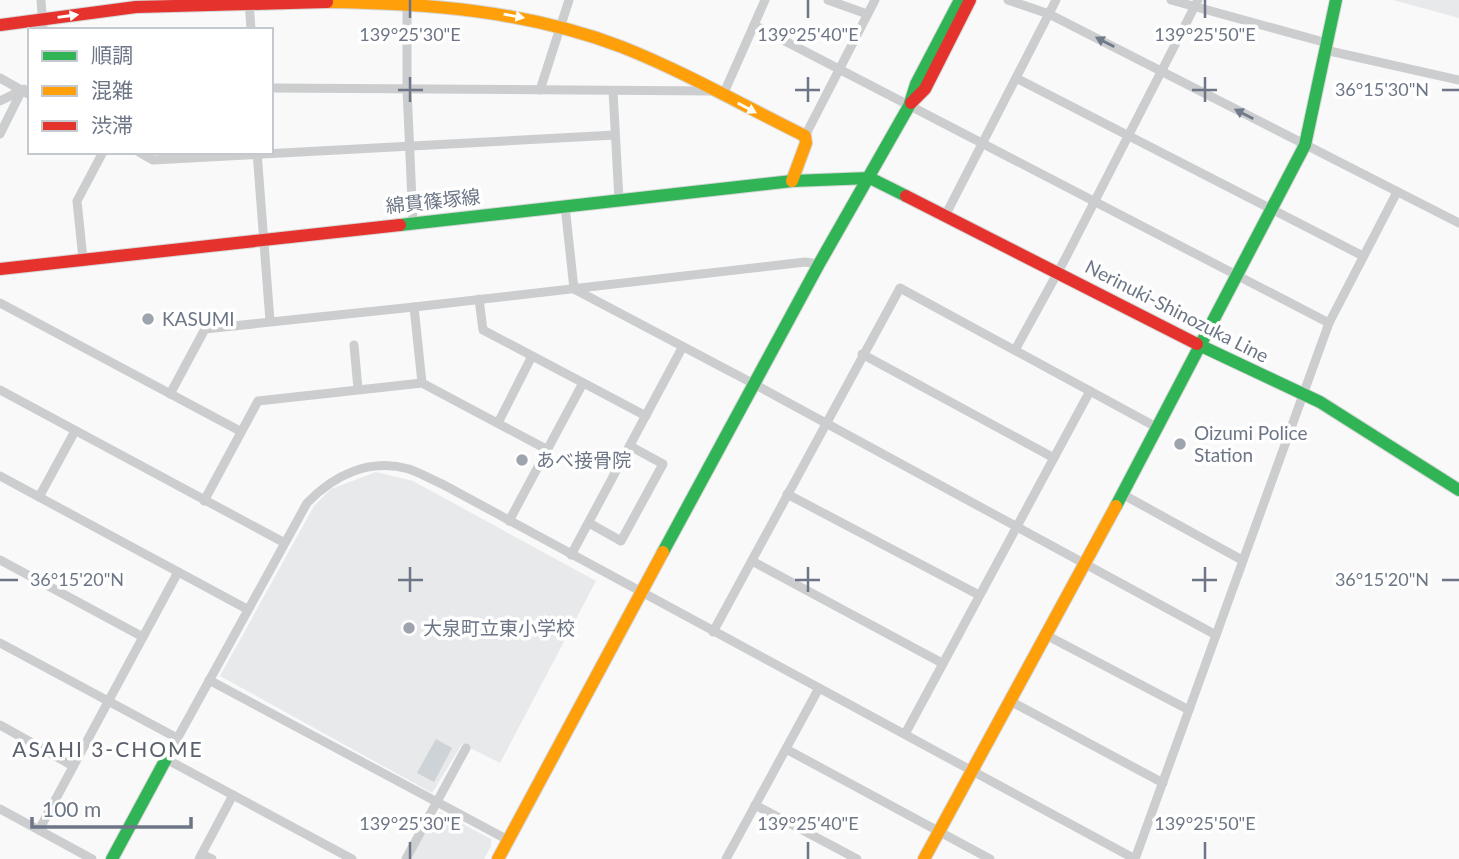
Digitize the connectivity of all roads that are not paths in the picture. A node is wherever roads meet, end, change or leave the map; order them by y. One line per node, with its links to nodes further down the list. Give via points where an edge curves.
1 (41, 0): 18 (street)
2 (569, 0): 22 (street)
3 (765, 0): 20 (street)
4 (828, 0): 16 (street)
5 (875, 0): 16 (street)
6 (960, 0): 36 (street)
7 (970, 0): 36 (street, via 925,89)
8 (1008, 0): 17 (street)
9 (1056, 0): 17 (street)
10 (1171, 0): 15 (street)
11 (1336, 0): 23 (street)
12 (249, 1): 13 (street); 18 (street, one-way to 12, via 115,9); 21 (street)
13 (407, 3): 14 (street); 30 (street)
14 (453, 3): 22 (street, one-way to 22)
15 (1197, 3): 23 (street); 25 (street)
16 (867, 14): 24 (street)
17 (1049, 14): 25 (street, one-way to 17); 27 (street)
18 (43, 24): 19 (street)
19 (0, 25)
20 (754, 25): 24 (street); 34 (street)
21 (251, 28)
22 (561, 28): 31 (street); 34 (street, via 647,57)
23 (1326, 46): 28 (street); 42 (street)
24 (838, 68): 36 (street); 39 (street)
25 (1161, 71): 40 (street); 42 (street, one-way to 25)
26 (0, 78): 32 (street)
27 (1016, 78): 40 (street); 41 (street)
28 (1459, 80)
29 (273, 88): 30 (street)
30 (407, 89): 31 (street); 43 (street)
31 (540, 90): 33 (street)
32 (27, 91): 35 (street); 37 (street)
33 (613, 91): 34 (street); 38 (street)
34 (719, 93): 39 (street, one-way to 39)
35 (0, 101)
36 (909, 106): 41 (street); 49 (street)
37 (0, 134)
38 (615, 135): 43 (street); 52 (street)
39 (805, 136): 50 (street)
40 (1129, 136): 53 (street); 55 (street)
41 (982, 143): 53 (street); 56 (street)
42 (1305, 145): 51 (street); 55 (street)
43 (410, 146): 44 (street); 57 (street)
44 (273, 152)
45 (102, 154): 61 (street, via 77,201)
46 (142, 154): 47 (street, via 153,160)
47 (242, 154)
48 (257, 154): 59 (street)
49 (870, 178): 50 (street, 綿貫篠塚線); 56 (street, Nerinuki-Shinozuka Line); 62 (street)
50 (792, 181): 52 (street, 綿貫篠塚線)
51 (1397, 192): 58 (street); 60 (street)
52 (619, 200): 54 (street, 綿貫篠塚線)
53 (1094, 200): 64 (street); 65 (street)
54 (565, 206): 57 (street, 綿貫篠塚線); 66 (street)
55 (1272, 210): 60 (street); 65 (street)
56 (945, 216): 64 (street, Nerinuki-Shinozuka Line)
57 (413, 222): 59 (street, 綿貫篠塚線)
58 (1459, 223)
59 (263, 239): 61 (street, 綿貫篠塚線); 70 (street)
60 (1363, 256): 71 (street)
61 (83, 259): 63 (street, 綿貫篠塚線)
62 (819, 264): 66 (street, via 804,262); 80 (street)
63 (0, 269)
64 (1058, 272): 73 (street, Nerinuki-Shinozuka Line); 75 (street)
65 (1239, 275): 71 (street); 73 (street)
66 (574, 289): 67 (street); 74 (street)
67 (479, 299): 69 (street); 77 (street, via 483,330)
68 (0, 303): 84 (street)
69 (414, 307): 70 (street); 78 (street)
70 (270, 321): 84 (street, via 205,328)
71 (1329, 323): 85 (street)
72 (354, 345): 81 (street)
73 (1201, 346): 85 (street, Nerinuki-Shinozuka Line); 89 (street)
74 (682, 348): 80 (street); 86 (street)
75 (1015, 350): 76 (street, via 900,288); 83 (street)
76 (862, 354): 88 (street); 94 (street)
77 (532, 356): 79 (street); 87 (street)
78 (422, 383): 81 (street); 87 (street)
79 (583, 383): 86 (street); 93 (street)
80 (754, 384): 88 (street); 111 (street)
81 (358, 389): 91 (street, via 258,401)
82 (0, 390): 90 (street)
83 (1090, 391): 89 (street); 94 (street)
84 (170, 394): 91 (street)
85 (1302, 395): 96 (street, Nerinuki-Shinozuka Line); 107 (street)
86 (646, 416): 92 (street)
87 (498, 423): 93 (street)
88 (825, 424): 97 (street); 103 (street)
89 (1158, 428): 98 (street)
90 (75, 431): 99 (street); 100 (street)
91 (240, 431): 100 (street)
92 (630, 446): 102 (street); 102 (street, via 663,464 621,541)
93 (548, 450): 101 (street)
94 (1054, 457): 103 (street)
95 (0, 476): 99 (street)
96 (1459, 490)
97 (787, 494): 108 (street); 112 (street)
98 (1122, 494): 107 (street); 109 (street)
99 (39, 497): 110 (street)
100 (204, 500): 104 (street)
101 (509, 521): 104 (street, via 409,469 383,465 357,469 323,487 307,503); 105 (street)
102 (589, 523): 105 (street)
103 (1016, 527): 109 (street); 112 (street)
104 (284, 542): 113 (street)
105 (571, 555): 111 (street)
106 (0, 560): 117 (street)
107 (1242, 560): 116 (street)
108 (751, 561): 114 (street); 119 (street)
109 (1084, 565): 115 (street); 116 (street)
110 (178, 572): 113 (street); 117 (street)
111 (641, 593): 114 (street); 140 (street)
112 (979, 595): 119 (street)
113 (247, 610): 120 (street)
114 (713, 632): 121 (street)
115 (1046, 635): 123 (street); 124 (street)
116 (1216, 635): 124 (street)
117 (143, 637): 122 (street)
118 (0, 643): 122 (street)
119 (943, 663): 126 (street)
120 (209, 680): 127 (street); 135 (street)
121 (819, 688): 126 (street); 129 (street)
122 (108, 701): 127 (street); 131 (street)
123 (1010, 701): 132 (street); 133 (street)
124 (1189, 709): 133 (street)
125 (0, 725): 131 (street)
126 (905, 734): 132 (street)
127 (177, 738): 130 (street)
128 (466, 748): 135 (street)
129 (786, 749): 136 (street); 139 (street)
130 (166, 759): 134 (street); 143 (street)
131 (73, 766): 138 (street)
132 (971, 771): 139 (street); 152 (street)
133 (1163, 783): 152 (street)
134 (233, 795): 141 (street); 145 (street)
135 (437, 802): 140 (street); 146 (street)
136 (755, 805): 148 (street); 149 (street)
137 (0, 810): 138 (street)
138 (39, 830): 142 (street)
139 (939, 832): 150 (street); 151 (street)
140 (508, 840): 147 (street)
141 (201, 856): 144 (street)
142 (92, 859)
143 (112, 859)
144 (212, 859)
145 (352, 859)
146 (406, 859)
147 (498, 859)
148 (726, 859)
149 (857, 859)
150 (924, 859)
151 (990, 859)
152 (1135, 859)

